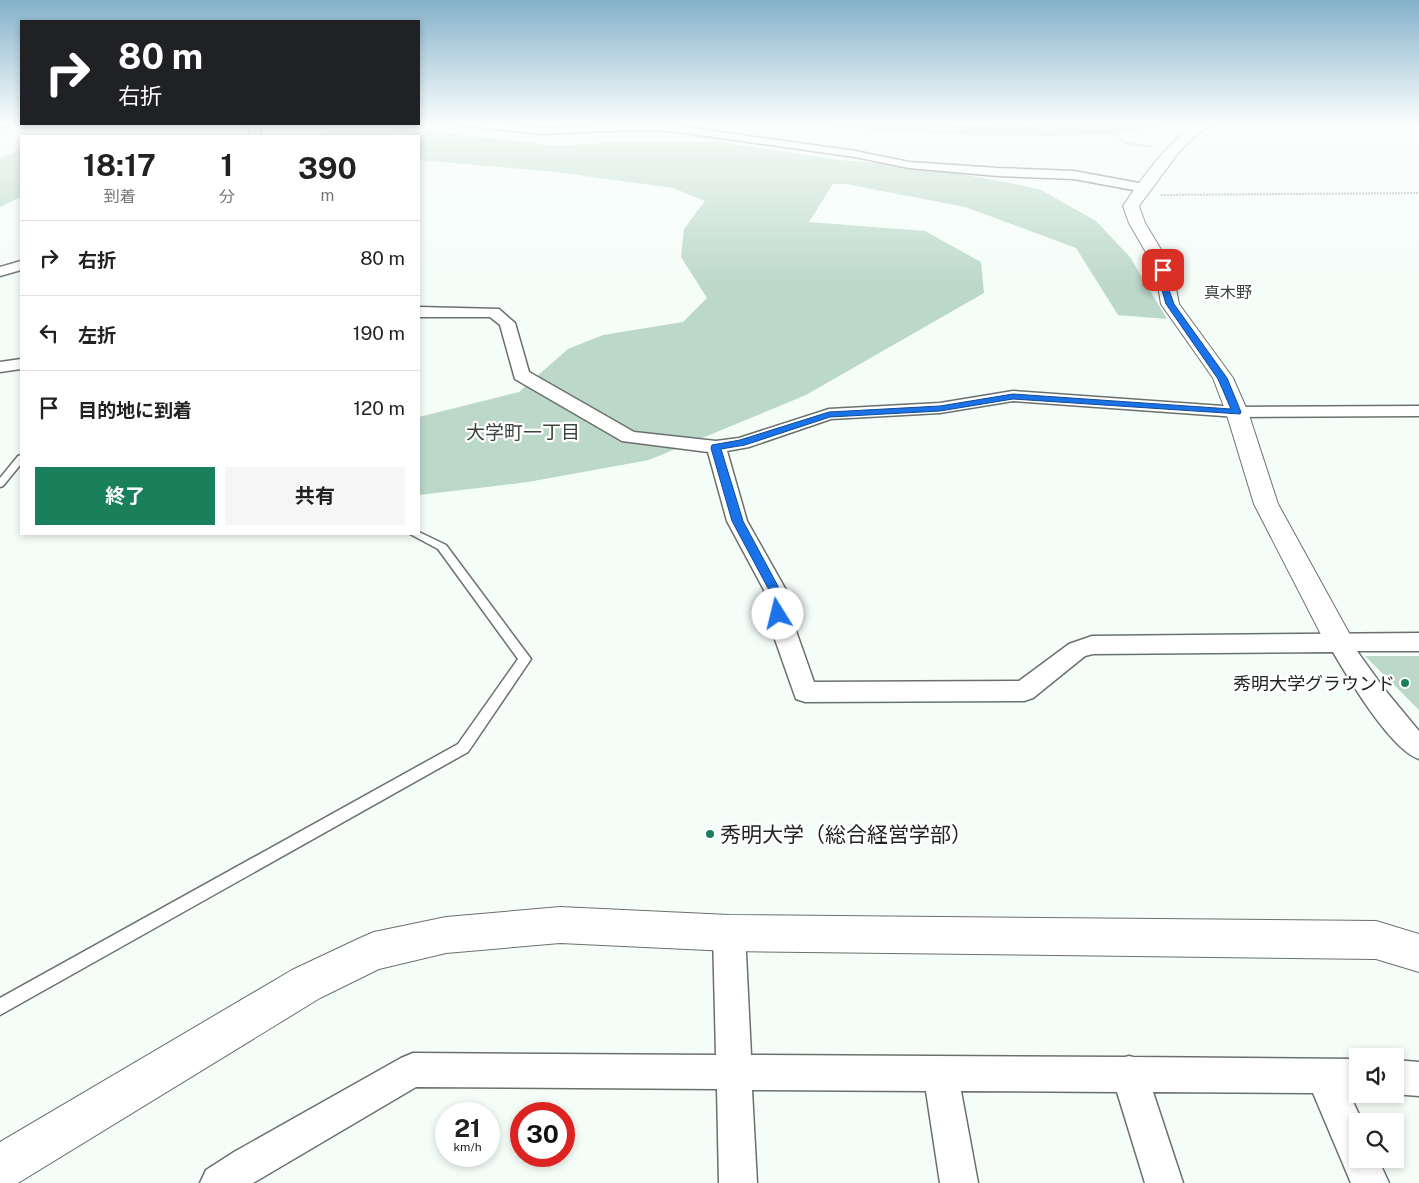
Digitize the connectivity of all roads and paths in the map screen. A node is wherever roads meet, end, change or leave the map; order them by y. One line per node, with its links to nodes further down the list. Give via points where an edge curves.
1 (1083, 177): 3 (street)
2 (1152, 177): 3 (street)
3 (1141, 191): 4 (path); 11 (street, via 1131,206 1163,270 1170,304 1223,378)
4 (1419, 193)
5 (20, 265): 6 (street)
6 (0, 272)
7 (420, 312): 12 (street, via 494,312 507,323 521,375 629,437)
8 (20, 364): 9 (street)
9 (0, 367)
10 (1419, 411): 11 (street)
11 (1237, 412): 12 (street, via 1013,396 940,408 829,414 742,443); 16 (street, via 1266,504)
12 (716, 448): 16 (street, via 737,521 775,590 778,614 805,692 1024,691 1077,650 1092,645)
13 (20, 459): 14 (lane)
14 (0, 484)
15 (417, 535): 21 (lane, via 442,547 525,658 463,748)
16 (1339, 642): 17 (street); 18 (street, via 1401,730)
17 (1419, 642)
18 (1419, 748)
19 (729, 933): 20 (street, via 1376,940); 22 (street); 30 (street, via 560,925 446,935 374,951 306,984)
20 (1419, 953)
21 (0, 1007)
22 (735, 1070): 23 (street); 32 (street, via 413,1070); 33 (street)
23 (940, 1072): 24 (street); 34 (street)
24 (1128, 1073): 25 (street); 35 (street)
25 (1323, 1076): 26 (street); 29 (street)
26 (1349, 1076)
27 (1404, 1078): 28 (street)
28 (1419, 1079)
29 (1349, 1134)
30 (0, 1168)
31 (1364, 1168): 36 (street)
32 (219, 1183)
33 (738, 1183)
34 (959, 1183)
35 (1164, 1183)
36 (1370, 1183)

